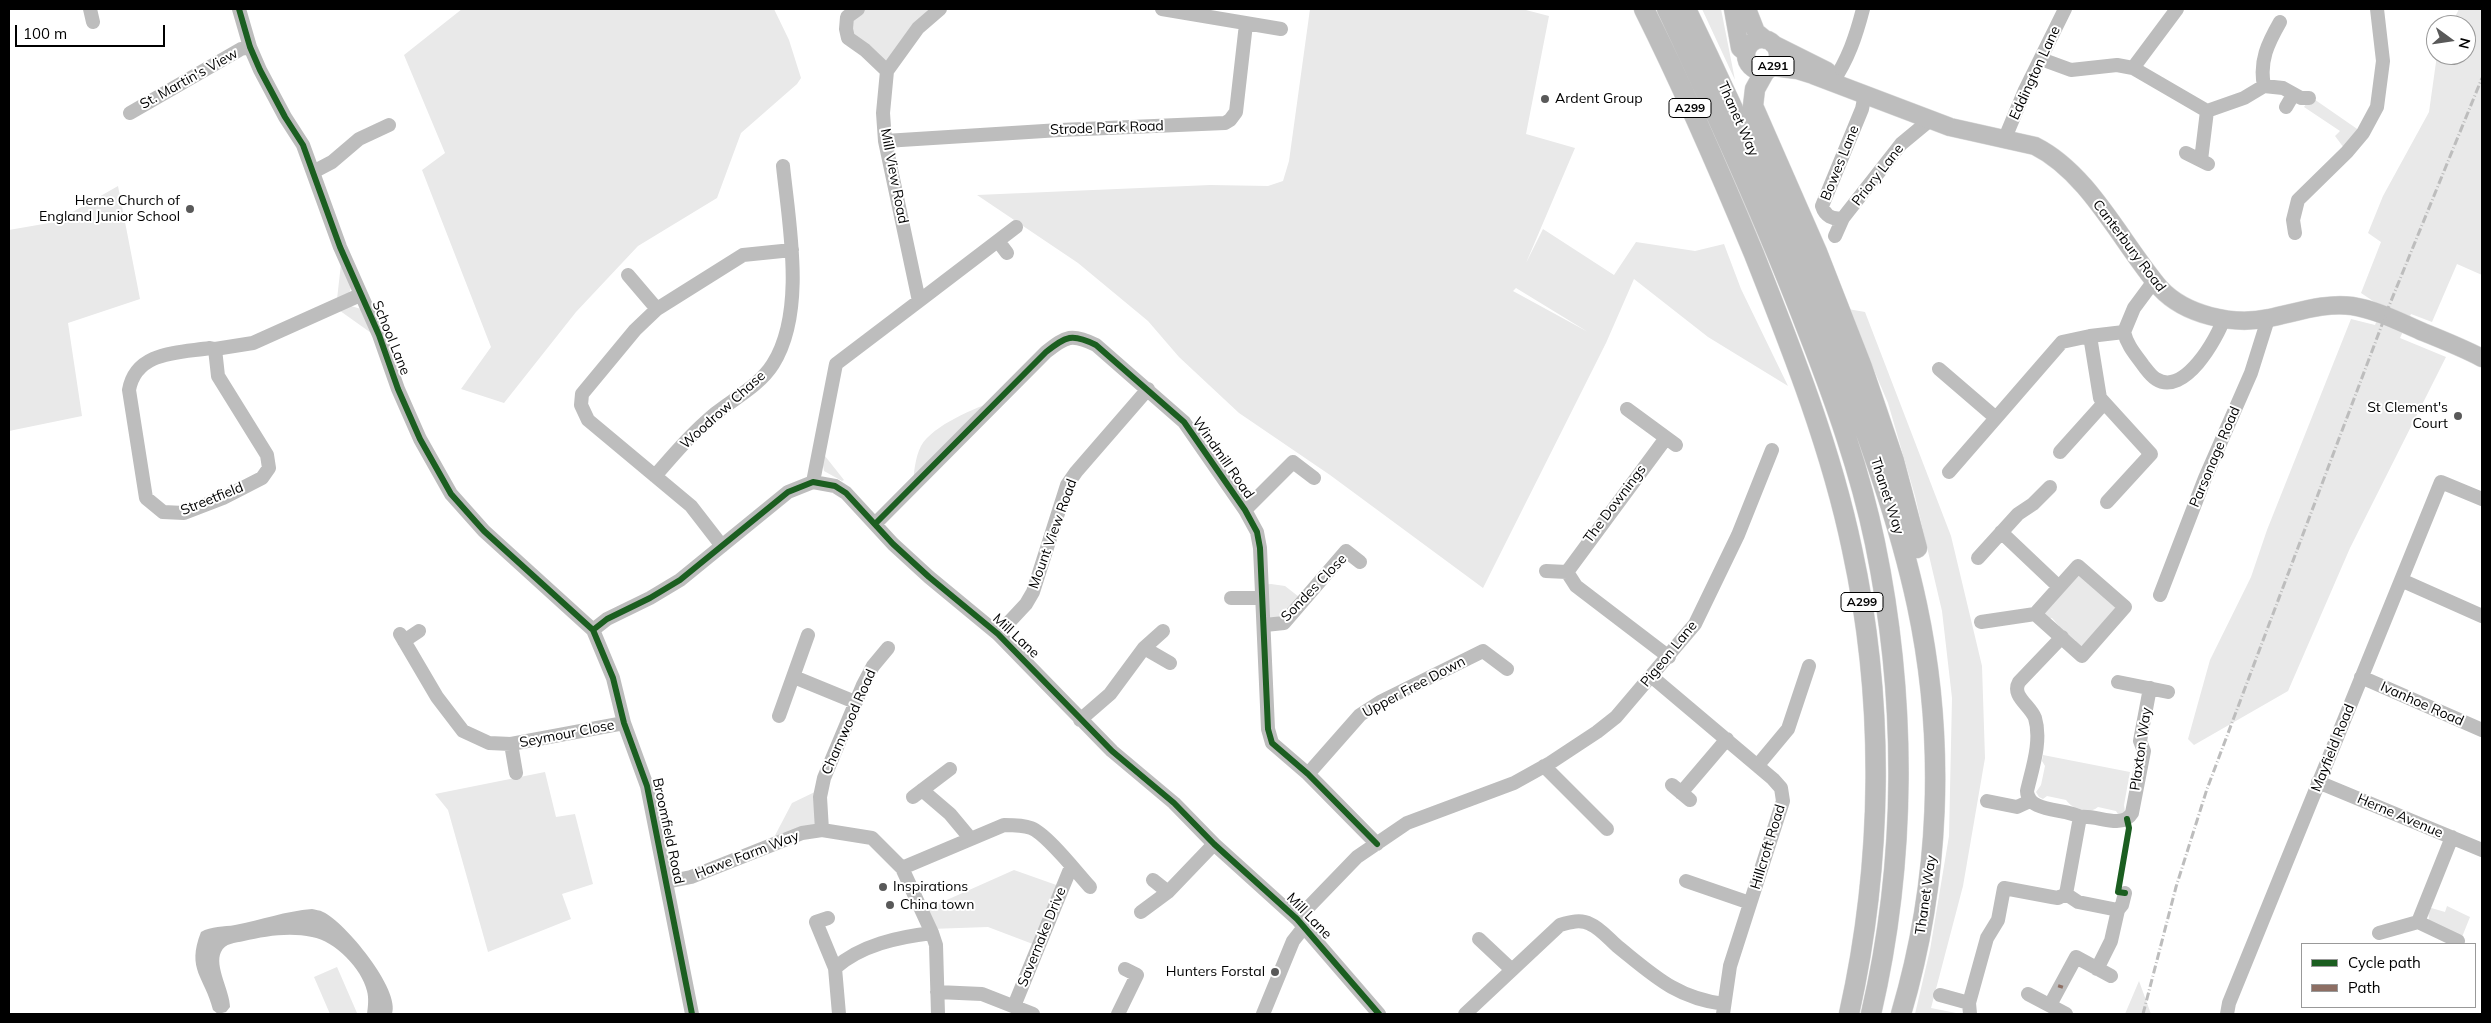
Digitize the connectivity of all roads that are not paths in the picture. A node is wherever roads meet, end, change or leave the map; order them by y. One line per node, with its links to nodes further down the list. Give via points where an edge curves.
1 (238, 9): 18 (street, School Lane)
2 (858, 9): 23 (street, via 847,17 848,38)
3 (940, 9): 23 (street, via 918,28)
4 (1162, 9): 15 (street)
5 (1644, 9): 39 (highway, A299)
6 (1666, 9): 172 (highway, Thanet Way / A299, via 1727,135 1800,309 1849,444 1875,543 1891,638 1899,764 1898,825 1888,926)
7 (1686, 9): 107 (highway, Thanet Way / A299, via 1733,106 1795,250 1867,434 1912,582)
8 (1732, 9): 19 (main road, A291, via 1740,48)
9 (1747, 9): 17 (main road, A291, via 1756,32)
10 (1863, 9): 24 (street)
11 (2065, 9): 20 (street, Eddington Lane)
12 (2177, 9): 21 (street)
13 (2377, 9): 42 (street, via 2382,61 2376,106 2363,132 2347,152 2298,200 2293,220)
14 (2281, 22): 25 (street, via 2262,58)
15 (1246, 24): 16 (street); 34 (street, Strode Park Road, via 1236,112 1225,122)
16 (1281, 30)
17 (1769, 42): 19 (main road, A291, via 1755,41); 22 (main road, A291, via 1778,55); 24 (main road, Canterbury Road)
18 (250, 47): 30 (street, St. Martin's View, via 241,49); 38 (street, School Lane, via 284,117 303,145)
19 (1746, 53): 22 (main road, A291, via 1751,67)
20 (2041, 59): 21 (street, via 2071,70 2117,64); 33 (street, Eddington Lane)
21 (2133, 68): 29 (street)
22 (1769, 69): 24 (main road, Canterbury Road, via 1797,70); 107 (highway, A299, via 1755,88 1753,106 1817,252 1862,367 1902,488 1922,569 1939,676)
23 (887, 71): 34 (street, Mill View Road, via 883,113)
24 (1846, 85): 31 (main road, Canterbury Road); 40 (street, Bowes Lane, via 1862,109 1822,206 1827,216)
25 (2264, 86): 26 (street, via 2283,88); 29 (street, via 2244,98)
26 (2293, 95): 27 (street); 28 (street)
27 (2309, 98)
28 (2286, 107)
29 (2207, 111): 36 (street, via 2205,162)
30 (130, 113)
31 (1930, 120): 33 (main road, Canterbury Road); 40 (street, Priory Lane, via 1901,144)
32 (389, 125): 38 (street, via 359,139 332,162)
33 (2005, 138): 48 (main road, Canterbury Road, via 2035,146 2064,165 2082,184)
34 (885, 142): 50 (street, Mill View Road)
35 (1693, 147): 39 (highway, via 1704,155)
36 (2186, 153)
37 (783, 166): 45 (street, Woodrow Chase)
38 (313, 172): 49 (street, School Lane)
39 (1726, 187): 171 (highway, A299, via 1781,321 1814,414 1852,547 1866,628 1875,723 1875,818 1868,906)
40 (1843, 218): 43 (street, Priory Lane)
41 (1016, 227): 44 (street)
42 (2294, 233)
43 (1835, 236)
44 (998, 241): 46 (street); 50 (street)
45 (792, 250): 51 (street, via 743,255); 66 (street, Woodrow Chase, via 792,300 773,364 752,386 692,435)
46 (1007, 253)
47 (628, 275): 51 (street)
48 (2154, 281): 52 (main road, Canterbury Road, via 2168,297 2180,304); 54 (street, via 2134,308)
49 (360, 295): 56 (street, Streetfield, via 253,343); 89 (street, School Lane, via 420,439 452,494 484,531)
50 (919, 301): 68 (street, via 836,364)
51 (657, 309): 66 (street, via 635,330 582,394 581,405 588,420)
52 (2224, 318): 53 (main road, Canterbury Road); 54 (street, via 2216,337 2199,361 2184,377 2168,382 2150,374 2129,347)
53 (2268, 319): 57 (main road, Canterbury Road, via 2318,308 2352,306 2401,321); 82 (street, Parsonage Road, via 2251,373 2205,478)
54 (2124, 332): 55 (street)
55 (2090, 336): 60 (street, via 2100,398); 62 (street, via 2062,342)
56 (215, 349): 56 (street, Streetfield, via 218,376 267,455 269,468 262,478 223,498 184,513 163,512 146,498 129,390 131,380 141,364 155,358)
57 (2482, 358)
58 (1939, 369): 62 (street)
59 (1148, 389): 72 (street, Windmill Road, via 1184,422); 73 (street, Windmill Road, via 1096,345 1073,337 1062,339); 92 (street, Mount View Road, via 1067,485 1033,592)
60 (2104, 403): 64 (street); 71 (street, via 2151,454)
61 (1628, 410): 79 (street, The Downings, via 1671,441)
62 (1996, 418): 65 (street)
63 (1772, 450): 97 (street, Pigeon Lane, via 1749,511 1695,624)
64 (2060, 452)
65 (1949, 472)
66 (655, 476): 75 (street, via 691,506)
67 (1314, 478): 72 (street, via 1293,462)
68 (813, 482): 73 (street, Mill Lane, via 835,486 846,493); 75 (street, via 788,492)
69 (2050, 487): 74 (street)
70 (2482, 499): 80 (street, Mayfield Road, via 2441,482)
71 (2107, 502)
72 (1245, 510): 84 (street, Windmill Road, via 1259,540)
73 (875, 524): 92 (street, Mill Lane, via 929,577)
74 (2001, 532): 76 (street); 81 (street)
75 (722, 546): 89 (street, via 680,580 607,619)
76 (1978, 558)
77 (1360, 562): 88 (street, Sondes Close, via 1346,551 1284,623)
78 (1546, 571): 79 (street)
79 (1567, 572): 97 (street, via 1576,586)
80 (2401, 580): 86 (street); 103 (street, Mayfield Road)
81 (2059, 587): 85 (street); 94 (street, via 2078,566 2125,607 2082,656)
82 (2160, 595)
83 (1231, 598): 84 (street)
84 (1262, 598): 88 (street, Windmill Road)
85 (2036, 614): 87 (street); 94 (street)
86 (2482, 616)
87 (1982, 622)
88 (1265, 625): 119 (street, Windmill Road, via 1268,729 1272,743)
89 (593, 630): 111 (street, Broomfield Road, via 612,678)
90 (419, 631): 114 (street, Seymour Close, via 402,637 437,697 463,731 489,743)
91 (1163, 631): 96 (street)
92 (998, 634): 110 (street, Mill Lane)
93 (808, 635): 102 (street)
94 (2062, 637): 123 (street, via 2017,686 2018,696 2029,707 2037,725 2027,791)
95 (888, 648): 108 (street, Charnwood Road, via 872,666)
96 (1144, 648): 98 (street); 110 (street, via 1110,694)
97 (1669, 656): 101 (street, Pigeon Lane)
98 (1170, 663)
99 (1810, 666): 115 (street, via 1788,729)
100 (1507, 669): 119 (street, Upper Free Down, via 1482,651 1380,702 1360,715)
101 (1652, 676): 113 (street, Hillcroft Road); 116 (street, Pigeon Lane, via 1616,717)
102 (794, 677): 108 (street); 109 (street)
103 (2362, 677): 112 (street, Ivanhoe Road); 120 (street, Mayfield Road)
104 (2118, 682): 105 (street, Plaxton Way)
105 (2150, 688): 106 (street, Plaxton Way); 124 (street, Plaxton Way, via 2140,741 2144,751 2130,816 2120,822)
106 (2168, 692)
107 (1932, 700): 173 (highway, Thanet Way / A299, via 1936,778 1931,865 1924,920)
108 (856, 702): 126 (street, Charnwood Road, via 824,778 820,797)
109 (779, 716)
110 (1080, 720): 129 (street, Mill Lane, via 1174,803)
111 (624, 723): 114 (street, Seymour Close); 135 (street, Broomfield Road, via 647,786)
112 (2482, 730)
113 (1726, 740): 115 (street, Hillcroft Road); 121 (street)
114 (511, 744): 118 (street, Seymour Close)
115 (1758, 765): 141 (street, Hillcroft Road, via 1781,788 1783,801)
116 (1544, 766): 125 (street); 130 (street, Pigeon Lane, via 1514,783 1407,823)
117 (950, 769): 127 (street, via 917,794 950,814)
118 (516, 773)
119 (1308, 774): 130 (street, Windmill Road)
120 (2318, 782): 128 (street, Herne Avenue); 175 (street, Mayfield Road, via 2228,1004)
121 (1681, 793)
122 (1987, 801): 123 (street, via 2017,807)
123 (2030, 801): 124 (street, Plaxton Way)
124 (2080, 817): 140 (street)
125 (1607, 829)
126 (822, 830): 132 (street, Hawe Farm Way, via 872,838); 135 (street, Hawe Farm Way, via 802,833 691,877)
127 (970, 838): 132 (street, Savernake Drive); 133 (street, Savernake Drive, via 1004,825 1031,828 1042,835)
128 (2452, 838): 131 (street, Herne Avenue); 145 (street)
129 (1214, 844): 138 (street); 146 (street, Mill Lane)
130 (1377, 844): 146 (street, Pigeon Lane, via 1337,876)
131 (2482, 850)
132 (902, 868): 147 (street, Hawe Farm Way)
133 (1071, 868): 137 (street, Savernake Drive); 159 (street, Savernake Drive)
134 (1153, 880): 138 (street)
135 (666, 882): 163 (street, Broomfield Road)
136 (1686, 882): 141 (street)
137 (1090, 887)
138 (1168, 892): 143 (street)
139 (2125, 893): 142 (street)
140 (2066, 894): 142 (street, via 2078,902); 162 (street, via 2058,898 2004,888 1998,920 1987,938)
141 (1750, 903): 161 (street, Hillcroft Road, via 1730,966)
142 (2118, 910): 152 (street, via 2111,941)
143 (1141, 912)
144 (828, 918): 151 (street, via 816,922)
145 (2418, 922): 148 (street); 150 (street)
146 (1301, 923): 168 (street, Pigeon Lane); 169 (street, Mill Lane)
147 (932, 933): 151 (street, via 885,942 849,956); 156 (street, Hawe Farm Way, via 936,945)
148 (2380, 933)
149 (1479, 939): 154 (street)
150 (2458, 941)
151 (835, 968): 164 (street)
152 (2097, 968): 155 (street); 160 (street, via 2076,957)
153 (1125, 970): 167 (street, via 1137,975)
154 (1512, 970): 161 (street, via 1560,925 1576,921 1590,924 1646,970 1682,994); 170 (street)
155 (2111, 976)
156 (937, 992): 159 (street, via 982,994); 165 (street, Hawe Farm Way)
157 (2028, 994): 160 (street)
158 (1940, 995): 162 (street)
159 (1014, 1006): 166 (street)
160 (2050, 1006): 174 (street)
161 (1724, 1009)
162 (1969, 1009)
163 (692, 1014)
164 (839, 1014)
165 (938, 1014)
166 (1033, 1014)
167 (1118, 1014)
168 (1263, 1014)
169 (1379, 1014)
170 (1465, 1014)
171 (1849, 1014)
172 (1871, 1014)
173 (1901, 1014)
174 (2066, 1014)
175 (2227, 1014)

